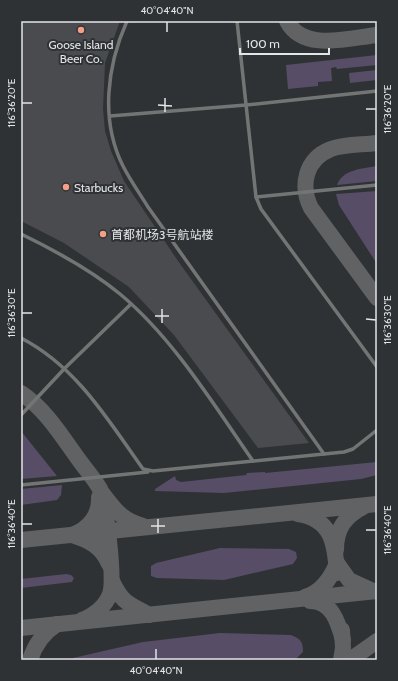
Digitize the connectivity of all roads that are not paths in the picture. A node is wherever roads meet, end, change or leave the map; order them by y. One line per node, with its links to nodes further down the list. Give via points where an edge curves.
1 (127, 21): 5 (lane, via 115,50 109,79)
2 (237, 21): 4 (lane)
3 (377, 90): 4 (lane)
4 (246, 106): 5 (lane); 7 (lane)
5 (110, 116): 15 (lane, via 117,153 135,186)
6 (377, 185): 7 (lane)
7 (256, 197): 11 (lane, via 261,209)
8 (21, 234): 9 (lane, via 99,278)
9 (131, 304): 12 (lane); 16 (lane, via 163,337)
10 (21, 338): 12 (lane)
11 (377, 367)
12 (65, 368): 13 (lane); 17 (lane, via 101,408 144,469)
13 (21, 415)
14 (377, 430): 15 (lane, via 353,449)
15 (324, 454): 16 (lane)
16 (254, 461): 17 (lane)
17 (153, 471): 18 (lane)
18 (21, 485)

